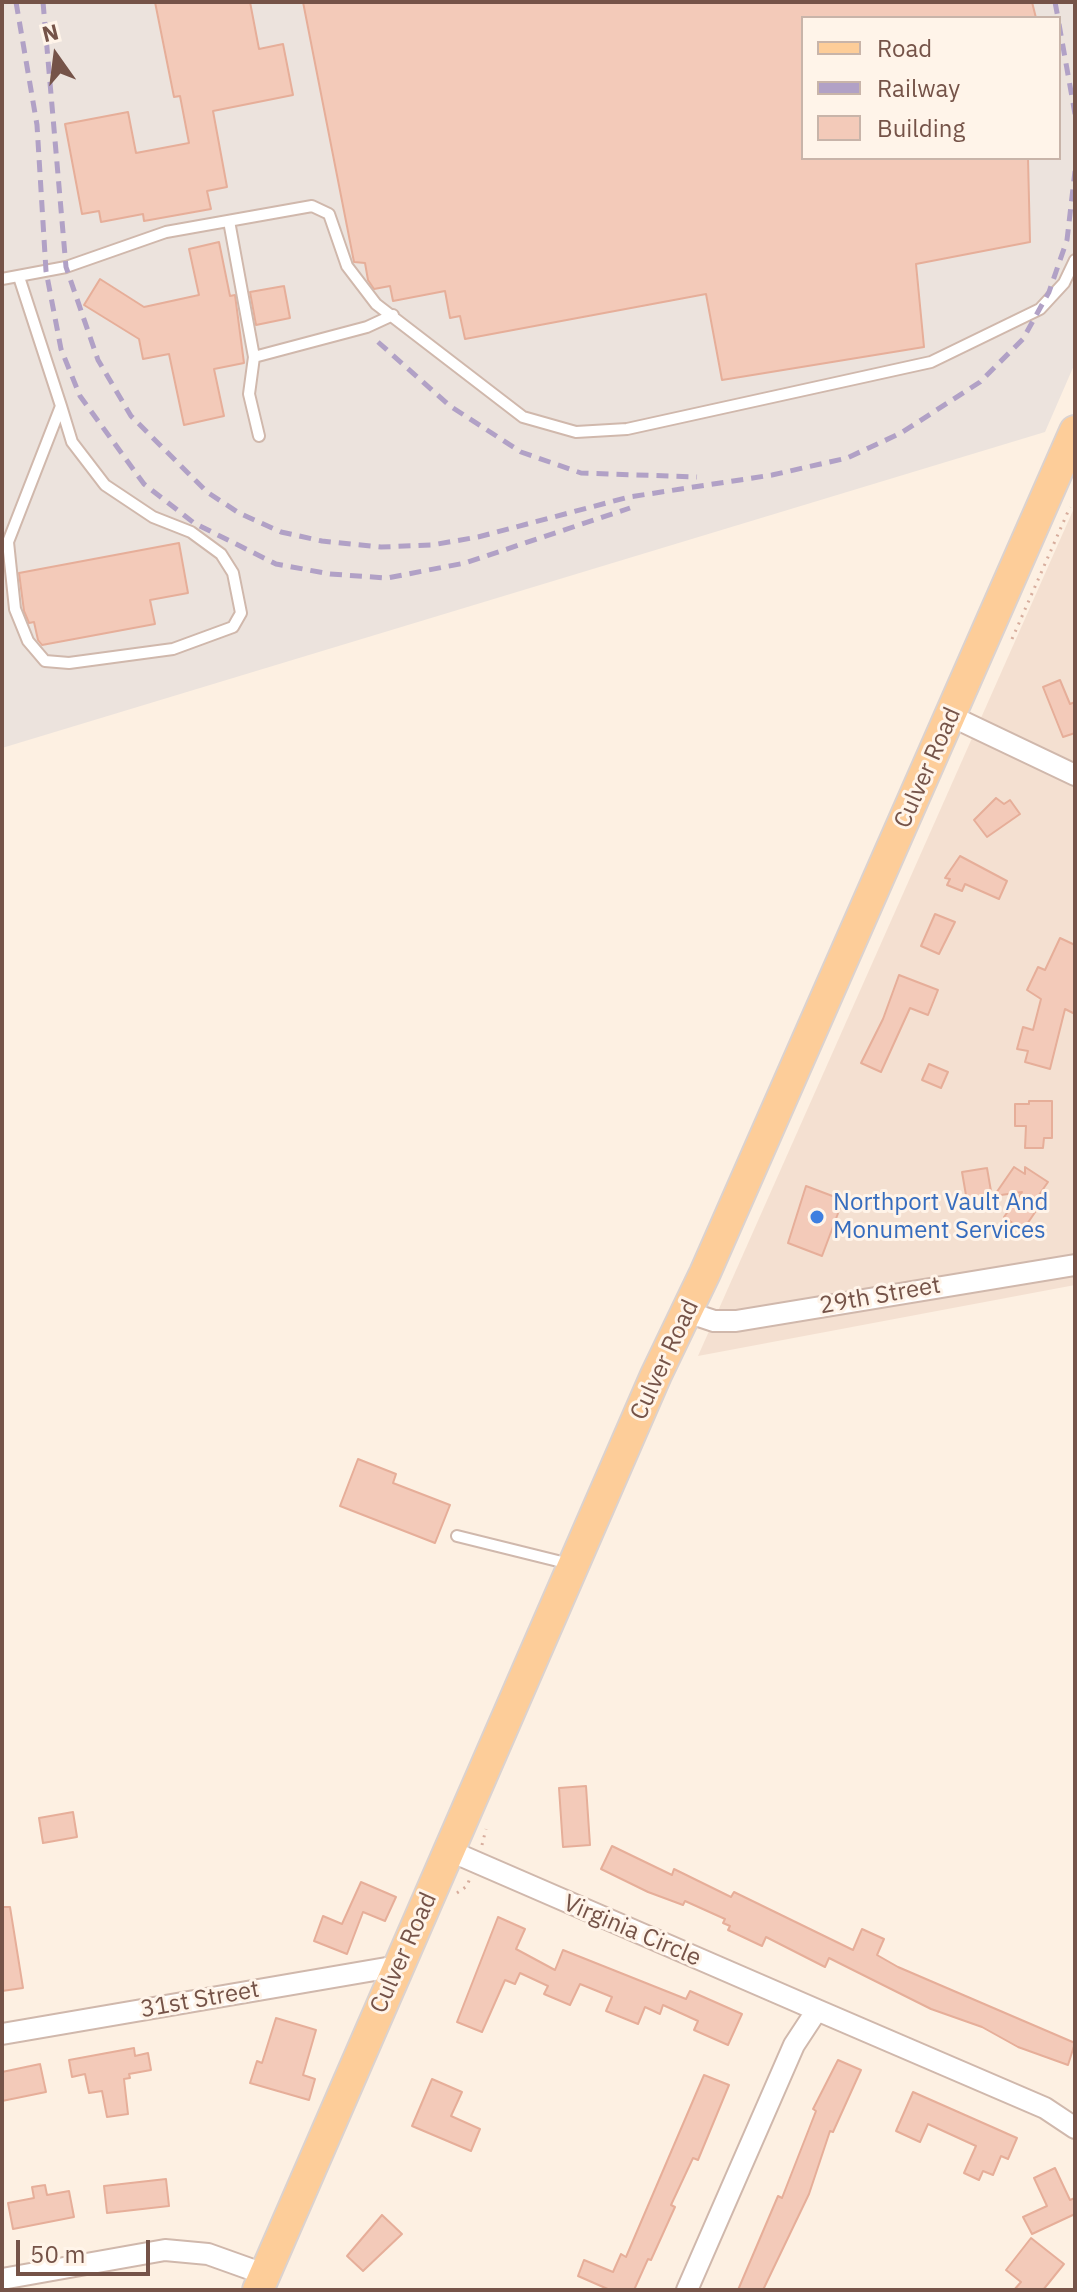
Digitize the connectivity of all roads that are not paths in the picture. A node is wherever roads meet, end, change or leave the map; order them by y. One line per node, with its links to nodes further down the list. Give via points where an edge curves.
1 (229, 221): 3 (lane, via 166,232 66,267); 5 (lane, via 312,206 329,214 347,266 376,304); 6 (lane)
2 (1075, 260): 5 (lane, via 1064,283 1040,309 931,362 627,429 576,432 523,417)
3 (19, 277): 4 (lane); 7 (lane)
4 (2, 279)
5 (393, 315): 6 (lane)
6 (254, 357): 8 (lane, via 249,394)
7 (61, 406): 7 (lane, via 72,442 105,485 221,554 233,573 241,613 233,627 173,649 69,663 45,661 28,641 15,609 8,542)
8 (259, 436)
9 (1073, 443): 10 (main road, Culver Road)
10 (951, 716): 11 (street); 13 (main road, Culver Road)
11 (1075, 775)
12 (1075, 1265): 13 (street, 29th Street, via 736,1321)
13 (687, 1312): 15 (main road, Culver Road)
14 (457, 1536): 15 (lane)
15 (576, 1566): 16 (main road, Culver Road)
16 (448, 1850): 17 (main road, Culver Road); 18 (street, Virginia Circle)
17 (398, 1966): 19 (street, 31st Street); 22 (main road, Culver Road)
18 (817, 2010): 20 (street, Virginia Circle, via 1045,2108); 23 (street, via 794,2045)
19 (2, 2034)
20 (1075, 2128)
21 (2, 2279): 22 (street, via 165,2250 208,2254)
22 (261, 2282)
23 (687, 2290)

